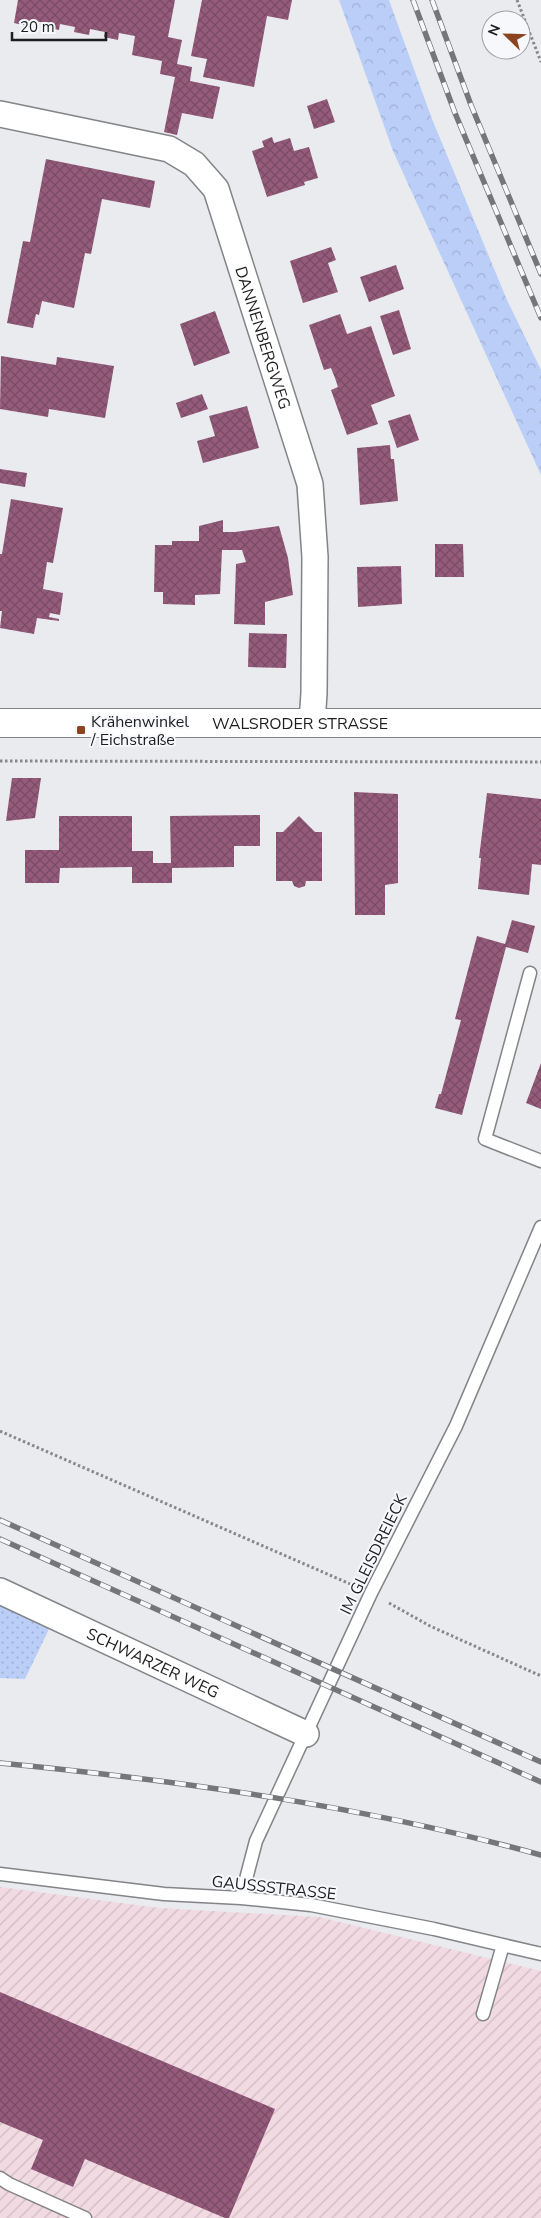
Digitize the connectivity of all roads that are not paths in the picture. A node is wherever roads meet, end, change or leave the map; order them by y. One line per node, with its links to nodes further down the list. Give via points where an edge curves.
1 (0, 114): 3 (street, DANNENBERGWEG, via 169,149 194,164 216,189 310,484 314,556)
2 (0, 723): 3 (street, WALSRODER STRASSE)
3 (312, 723): 4 (street, WALSRODER STRASSE)
4 (541, 723)
5 (530, 973): 6 (lane, via 485,1139)
6 (541, 1161)
7 (541, 1226): 9 (lane, IM GLEISDREIECK, via 456,1426 371,1593)
8 (0, 1591): 9 (street, SCHWARZER WEG)
9 (306, 1734): 11 (lane, IM GLEISDREIECK, via 256,1841)
10 (0, 1874): 11 (lane, GAUSSSTRASSE, via 164,1894)
11 (241, 1898): 12 (lane, GAUSSSTRASSE, via 311,1904)
12 (503, 1945): 13 (lane, GAUSSSTRASSE); 14 (lane)
13 (541, 1954)
14 (483, 2014)
15 (0, 2178): 16 (lane)
16 (85, 2218)

